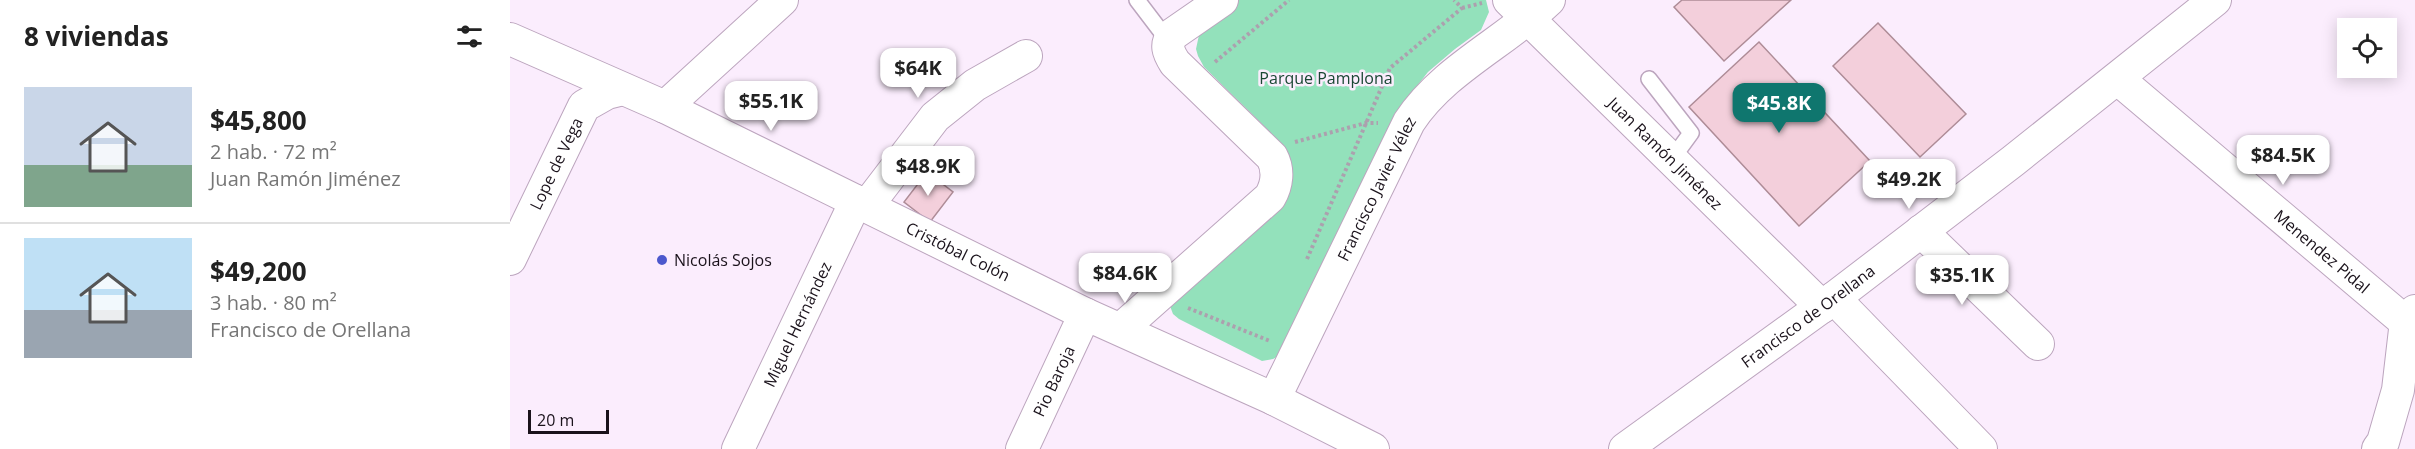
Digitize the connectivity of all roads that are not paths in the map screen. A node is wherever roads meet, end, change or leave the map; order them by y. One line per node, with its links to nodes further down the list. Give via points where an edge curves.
1 (782, 0): 12 (street)
2 (1137, 0): 7 (lane)
3 (1222, 0): 7 (street, via 1173,34)
4 (2215, 0): 10 (street, Francisco de Orellana)
5 (1529, 6): 13 (street, Juan Ramón Jiménez); 22 (street, Francisco Javier Vélez, via 1421,103)
6 (510, 39): 11 (street, Cristóbal Colón)
7 (1169, 42): 20 (street, via 1168,51 1175,63 1272,157 1276,170 1274,188 1270,197)
8 (1026, 56): 14 (street, Miguel Hernández, via 975,85 935,117)
9 (1649, 79): 13 (lane, via 1691,134)
10 (2118, 79): 15 (street, Francisco de Orellana); 19 (street, Menendez Pidal)
11 (623, 89): 12 (street, Cristóbal Colón); 16 (street, Lope de Vega, via 584,106)
12 (665, 107): 14 (street, Cristóbal Colón)
13 (1672, 159): 17 (street, Juan Ramón Jiménez)
14 (861, 203): 18 (street, Cristóbal Colón); 23 (street, Miguel Hernández)
15 (1921, 231): 17 (street, Francisco de Orellana); 21 (street)
16 (513, 249)
17 (1828, 302): 26 (street, Francisco de Orellana); 27 (street, Juan Ramón Jiménez)
18 (1084, 314): 20 (street, Cristóbal Colón); 24 (street, Pio Baroja)
19 (2412, 321): 28 (street, via 2398,390)
20 (1120, 329): 22 (street, Cristóbal Colón)
21 (2038, 344)
22 (1274, 399): 25 (street, Cristóbal Colón)
23 (738, 449)
24 (1022, 449)
25 (1373, 449)
26 (1625, 449)
27 (1981, 449)
28 (2378, 449)

